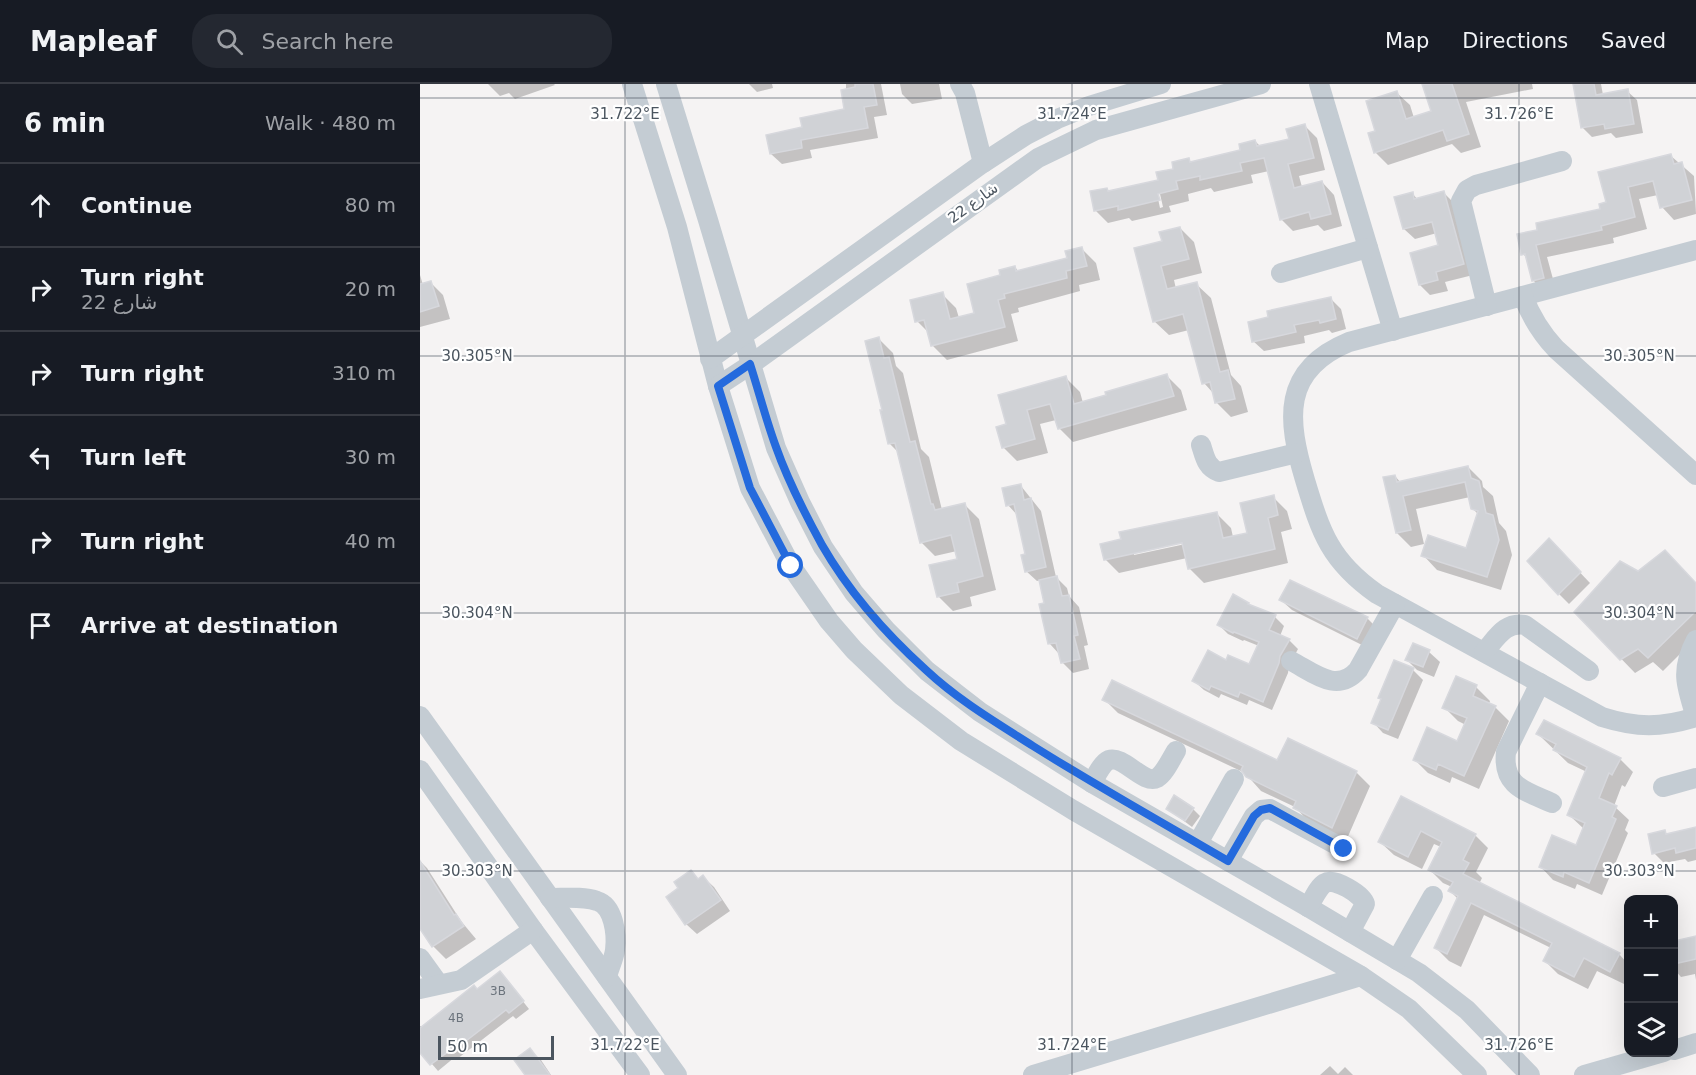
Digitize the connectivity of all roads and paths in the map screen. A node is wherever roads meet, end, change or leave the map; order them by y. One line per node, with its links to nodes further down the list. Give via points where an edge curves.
1 (632, 84): 16 (street, via 677,227)
2 (666, 84): 15 (street)
3 (960, 84): 8 (street)
4 (1161, 84): 8 (street, شارع 22, via 1057,119)
5 (1261, 84): 17 (street, شارع 22, via 1096,130 1038,158)
6 (1319, 84): 9 (street)
7 (1562, 161): 13 (street, via 1476,184 1461,201)
8 (983, 163): 15 (street, شارع 22)
9 (1368, 248): 11 (street); 14 (street)
10 (1696, 250): 12 (street)
11 (1281, 273)
12 (1523, 296): 13 (street); 21 (street, via 1531,316 1556,349)
13 (1486, 306): 14 (street)
14 (1393, 331): 20 (street, via 1332,349 1305,373 1292,410)
15 (742, 337): 16 (street, شارع 22); 17 (street)
16 (710, 359): 18 (street)
17 (750, 364): 18 (street, شارع 22); 34 (street, via 776,448 800,502 823,547 854,593 927,671 980,712)
18 (718, 386): 49 (street, via 750,488 791,566 829,621 901,695 960,741)
19 (1201, 445): 20 (street, via 1211,469 1219,472)
20 (1297, 453): 22 (street, via 1325,540 1356,579)
21 (1696, 475)
22 (1395, 604): 24 (street); 25 (street, via 1351,679 1329,681)
23 (1696, 640): 29 (street, via 1685,673)
24 (1484, 652): 26 (street, via 1504,629 1518,624 1531,629); 27 (street)
25 (1291, 661)
26 (1589, 671)
27 (1540, 683): 29 (street, via 1622,724 1659,726); 36 (street, via 1506,752 1504,764 1514,785)
28 (420, 716): 37 (street)
29 (1696, 717)
30 (1176, 751): 34 (street, via 1158,777 1146,777 1114,759 1104,764)
31 (420, 770): 40 (street)
32 (1696, 778): 35 (street)
33 (1234, 779): 38 (street)
34 (1092, 783): 38 (street)
35 (1663, 787)
36 (1552, 803)
37 (508, 839): 40 (street); 43 (street)
38 (1198, 843): 41 (street)
39 (1344, 849): 41 (street, via 1270,808 1254,816)
40 (483, 859): 45 (street)
41 (1228, 861): 44 (street)
42 (1433, 896): 48 (street)
43 (550, 898): 50 (street); 50 (street, via 585,898 605,905 615,937)
44 (1308, 907): 46 (street); 46 (street, via 1327,881 1360,895 1365,904)
45 (533, 930): 51 (street, via 461,980); 55 (street)
46 (1350, 932): 48 (street)
47 (420, 958): 51 (street)
48 (1397, 960): 59 (street, via 1467,1010)
49 (1361, 976): 57 (street); 58 (street, via 1409,1009)
50 (607, 977): 56 (street)
51 (429, 986)
52 (1696, 1043): 53 (street)
53 (1678, 1049)
54 (1649, 1057): 60 (street)
55 (640, 1075)
56 (677, 1075)
57 (1033, 1075)
58 (1477, 1075)
59 (1530, 1075)
60 (1584, 1075)

